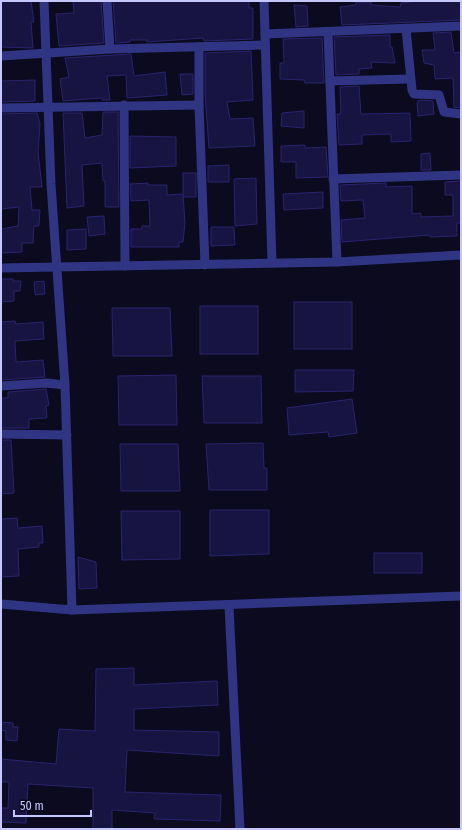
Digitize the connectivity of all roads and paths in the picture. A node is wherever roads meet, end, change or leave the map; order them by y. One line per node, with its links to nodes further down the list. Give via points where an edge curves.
1 (44, 1): 11 (street)
2 (107, 1): 10 (street)
3 (264, 1): 7 (street)
4 (461, 26): 5 (street)
5 (406, 29): 6 (street); 13 (street)
6 (328, 32): 7 (street); 14 (street)
7 (265, 34): 8 (street)
8 (265, 45): 9 (street); 24 (street)
9 (199, 47): 10 (street); 16 (street)
10 (110, 49): 11 (street)
11 (46, 53): 12 (street); 18 (street)
12 (1, 56)
13 (410, 79): 14 (street); 19 (street, via 414,94 439,95 444,112)
14 (330, 81): 21 (street)
15 (124, 105): 16 (street); 18 (street); 26 (street)
16 (199, 105): 25 (street)
17 (1, 108): 18 (street)
18 (49, 108): 27 (street)
19 (461, 114)
20 (461, 175): 21 (street)
21 (333, 178): 23 (street)
22 (461, 255): 23 (street)
23 (337, 262): 24 (street)
24 (272, 263): 25 (street)
25 (205, 264): 26 (street)
26 (126, 266): 27 (street)
27 (57, 267): 28 (street); 29 (street)
28 (1, 268)
29 (65, 385): 30 (street, via 46,383); 32 (street)
30 (1, 386)
31 (1, 434): 32 (street)
32 (67, 435): 36 (street)
33 (461, 596): 35 (street)
34 (1, 604): 36 (street)
35 (229, 606): 36 (street); 37 (street)
36 (72, 610)
37 (240, 829)

